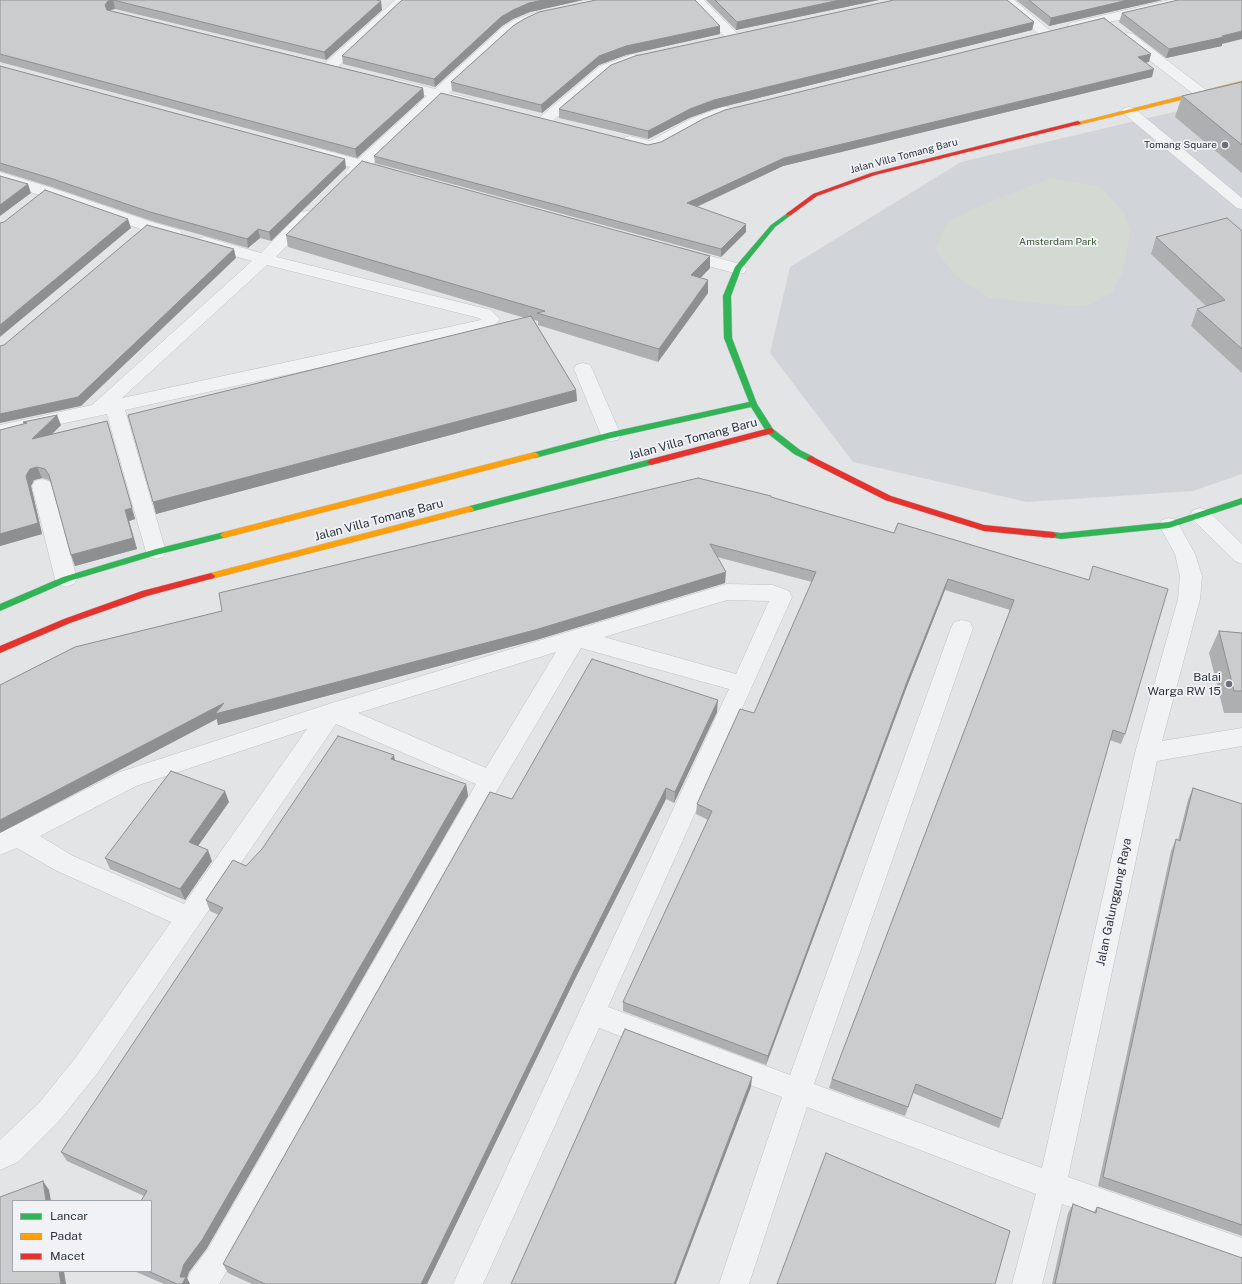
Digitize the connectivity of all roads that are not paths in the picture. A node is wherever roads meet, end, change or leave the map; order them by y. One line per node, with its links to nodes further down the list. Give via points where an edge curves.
1 (696, 0): 12 (street)
2 (1005, 0): 9 (street)
3 (1187, 0): 6 (street)
4 (380, 3): 5 (street)
5 (399, 3): 16 (street)
6 (1156, 3): 8 (street)
7 (554, 11): 21 (street, via 529,18 508,30)
8 (1104, 19): 9 (street); 20 (street)
9 (1046, 33): 11 (street)
10 (748, 34): 12 (street)
11 (1030, 36)
12 (733, 37): 13 (street)
13 (718, 40)
14 (646, 56): 26 (street, via 604,69)
15 (313, 64): 16 (street)
16 (328, 68): 17 (street)
17 (344, 72)
18 (383, 81): 21 (street)
19 (1242, 83): 20 (street, Jalan Villa Tomang Baru)
20 (1201, 93): 24 (street, Jalan Villa Tomang Baru)
21 (437, 94): 22 (street); 30 (street)
22 (483, 106)
23 (738, 108): 28 (street, via 696,122 648,146)
24 (1129, 111): 35 (lane); 41 (street, Jalan Villa Tomang Baru, via 873,174 815,195 773,226)
25 (529, 117): 26 (street)
26 (544, 120): 27 (street)
27 (559, 124)
28 (618, 138)
29 (300, 149): 30 (street)
30 (361, 166): 31 (street); 33 (street)
31 (400, 176)
32 (0, 178): 34 (street)
33 (341, 184)
34 (46, 191): 36 (street); 40 (street, via 140,231)
35 (1236, 194): 38 (lane)
36 (29, 204)
37 (319, 204): 40 (street)
38 (1242, 205)
39 (669, 250): 41 (street)
40 (264, 259): 44 (street); 44 (street, via 485,314 491,319 482,326)
41 (738, 269): 43 (street, Jalan Villa Tomang Baru, via 727,296 728,338)
42 (583, 369): 47 (street)
43 (753, 404): 46 (street, Jalan Villa Tomang Baru); 47 (street, Jalan Villa Tomang Baru)
44 (106, 407): 45 (street); 52 (street)
45 (0, 431)
46 (770, 431): 51 (street, Jalan Villa Tomang Baru, via 797,452 888,498 984,528 1061,536); 58 (street, Jalan Villa Tomang Baru, via 145,593 67,621)
47 (611, 434): 52 (street, Jalan Villa Tomang Baru)
48 (42, 486): 54 (street)
49 (1242, 501): 50 (street, Jalan Villa Tomang Baru)
50 (1200, 515): 51 (street, Jalan Villa Tomang Baru); 53 (street)
51 (1169, 525): 62 (street, Jalan Galunggung Raya, via 1185,554 1191,576 1189,599)
52 (156, 552): 54 (street, Jalan Villa Tomang Baru)
53 (1242, 556)
54 (66, 579): 55 (street, Jalan Villa Tomang Baru)
55 (0, 608)
56 (962, 628): 67 (street)
57 (576, 638): 59 (street); 59 (street, via 727,592 773,593 781,597 778,606); 60 (street); 63 (street)
58 (0, 650)
59 (742, 684): 66 (street)
60 (332, 712): 63 (street); 64 (street, via 128,779); 65 (street)
61 (1242, 737): 62 (street)
62 (1147, 753): 69 (street, Jalan Galunggung Raya)
63 (491, 780): 71 (street, via 218,1259)
64 (8, 840): 65 (street)
65 (189, 918): 68 (street, via 86,1066 49,1112 8,1152)
66 (592, 1013): 67 (street); 72 (street)
67 (798, 1091): 69 (street); 73 (street)
68 (0, 1156)
69 (1052, 1186): 70 (street); 74 (street, Jalan Galunggung Raya)
70 (1242, 1253)
71 (201, 1284)
72 (468, 1284)
73 (734, 1284)
74 (1028, 1284)

